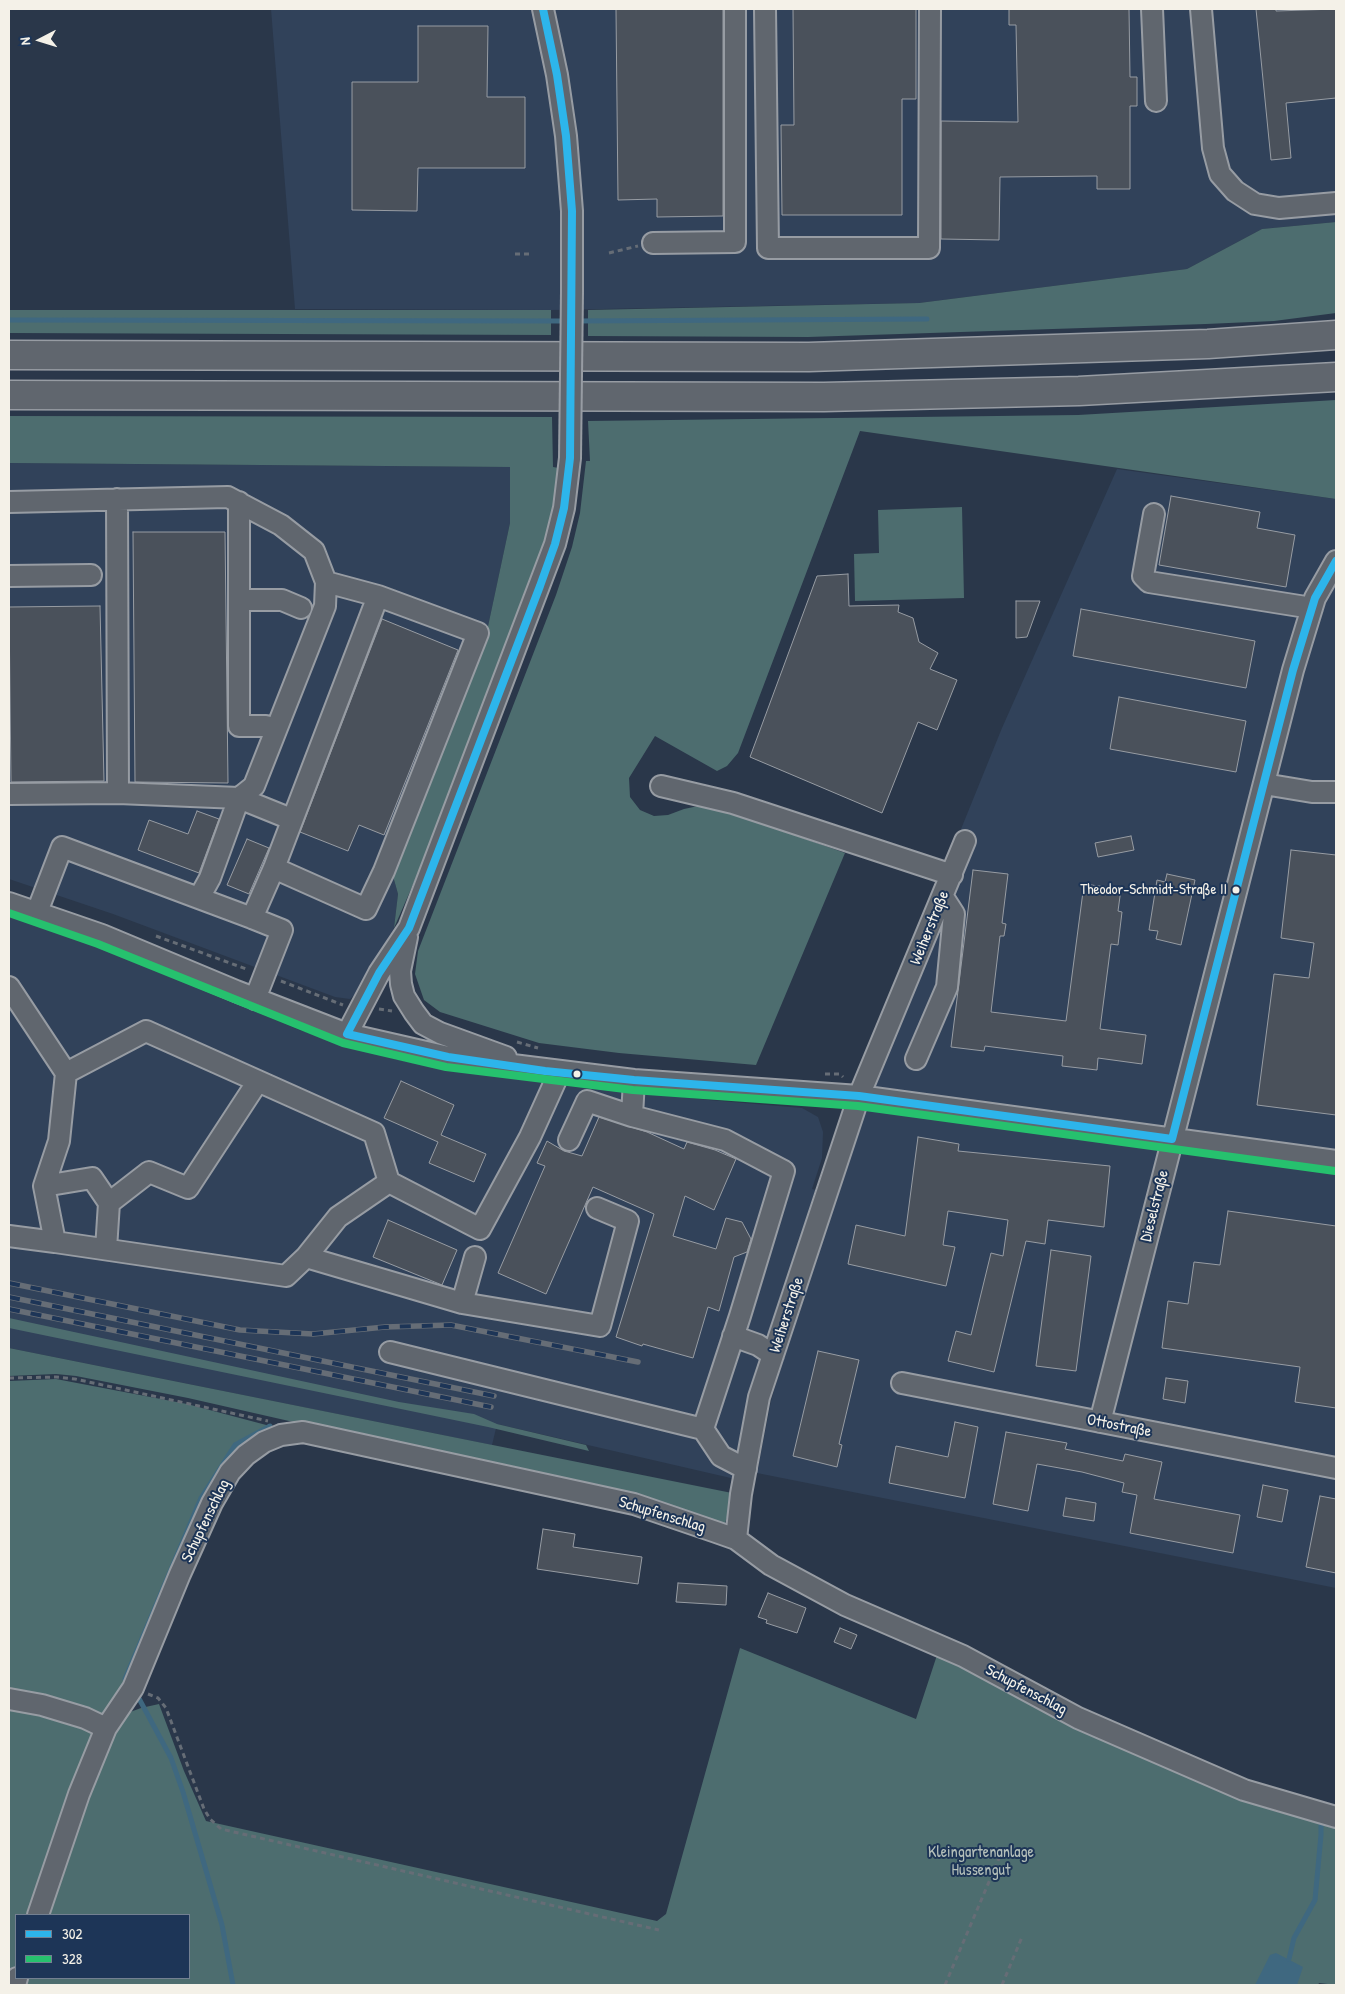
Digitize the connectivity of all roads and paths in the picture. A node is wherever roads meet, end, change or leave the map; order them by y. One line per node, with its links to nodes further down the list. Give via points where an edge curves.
1 (543, 9): 45 (street, bridge, via 566,136 572,211 570,458 564,508 540,586)
2 (735, 9): 9 (street, via 732,131 736,242)
3 (765, 9): 4 (street, via 768,248 929,248)
4 (930, 9)
5 (1152, 9): 7 (street)
6 (1201, 9): 8 (street, via 1213,148 1220,174 1255,204 1279,208)
7 (1156, 101)
8 (1336, 203)
9 (653, 243): 10 (path)
10 (609, 253)
11 (514, 254): 12 (path)
12 (531, 254)
13 (1336, 335): 14 (highway, via 1208,344 819,356)
14 (9, 355)
15 (1336, 377): 16 (highway, via 1079,391 824,397)
16 (9, 396)
17 (117, 500): 18 (street); 19 (street, via 228,496); 33 (street)
18 (9, 502)
19 (239, 502): 24 (street, via 281,525 314,551); 26 (street)
20 (1154, 514): 28 (street, via 1143,576 1149,582)
21 (1336, 561): 28 (street, Dieselstraße)
22 (91, 575): 23 (street)
23 (9, 576)
24 (326, 582): 25 (street); 35 (street, via 325,606 254,786)
25 (378, 596): 36 (street); 38 (street, via 478,633 366,909)
26 (239, 600): 27 (street, via 282,600); 29 (street, via 239,726)
27 (301, 608)
28 (1312, 608): 30 (street, Dieselstraße)
29 (266, 726)
30 (1264, 784): 32 (street, via 1312,792); 56 (street, Dieselstraße)
31 (662, 786): 39 (street, via 733,803)
32 (1336, 792)
33 (118, 793): 34 (street); 35 (street)
34 (9, 794)
35 (239, 798): 36 (street); 41 (street, via 210,878)
36 (291, 819): 38 (street)
37 (965, 841): 39 (street, Weiherstraße)
38 (274, 868): 44 (street)
39 (952, 875): 40 (street, Weiherstraße)
40 (943, 896): 49 (street, via 954,914 947,987); 54 (street, Weiherstraße)
41 (199, 898): 43 (street, via 62,847); 44 (street)
42 (9, 903): 43 (street)
43 (37, 912): 47 (street, via 102,935)
44 (252, 918): 47 (street, via 282,930)
45 (408, 928): 48 (street, via 379,972); 50 (street, via 400,971 401,984 404,996 423,1024 440,1033)
46 (9, 986): 51 (street)
47 (255, 999): 48 (street)
48 (347, 1034): 50 (street, via 448,1057)
49 (916, 1059)
50 (552, 1072): 52 (street); 59 (street, via 530,1137 480,1229)
51 (66, 1073): 53 (street, via 146,1031); 60 (street, via 59,1141)
52 (634, 1080): 54 (street); 55 (street)
53 (258, 1081): 59 (street, via 374,1134); 61 (street, via 188,1188 149,1172)
54 (859, 1096): 56 (street); 71 (street, Weiherstraße)
55 (632, 1116): 57 (street, via 587,1101); 69 (street, via 724,1140 784,1172)
56 (1172, 1139): 58 (street); 74 (street, Dieselstraße)
57 (568, 1140)
58 (1336, 1161)
59 (389, 1182): 66 (street, via 338,1217)
60 (44, 1186): 61 (street, via 92,1178); 64 (street)
61 (109, 1203): 65 (street)
62 (596, 1208): 68 (street, via 628,1221 600,1326)
63 (9, 1236): 64 (street)
64 (55, 1242): 65 (street)
65 (106, 1249): 66 (street, via 286,1276)
66 (306, 1257): 68 (street)
67 (475, 1257): 68 (street)
68 (462, 1303)
69 (733, 1336): 71 (street, via 758,1345); 75 (street)
70 (390, 1352): 75 (street)
71 (773, 1355): 78 (street, Weiherstraße, via 759,1398)
72 (9, 1378): 76 (path, via 56,1377 132,1390 272,1421)
73 (902, 1383): 74 (street, Ottostraße)
74 (1100, 1422): 77 (street, Ottostraße)
75 (703, 1429): 78 (street, via 721,1456)
76 (294, 1432): 79 (street, Schupfenschlag, via 327,1436 634,1504); 80 (street, Schupfenschlag, via 264,1442 230,1472 212,1503 180,1574)
77 (1336, 1468)
78 (746, 1469): 79 (street, Weiherstraße)
79 (736, 1539): 83 (street, Schupfenschlag, via 771,1564 845,1605 963,1656 1078,1718 1244,1790)
80 (133, 1688): 82 (street, Schupfenschlag); 86 (path, via 158,1698 166,1708 204,1809 210,1820 221,1829)
81 (9, 1699): 82 (street, via 84,1718)
82 (106, 1728): 85 (street, Schupfenschlag, via 79,1794)
83 (1336, 1816)
84 (1003, 1849): 88 (path)
85 (38, 1914)
86 (659, 1930)
87 (1022, 1937): 89 (path)
88 (946, 1985)
89 (1002, 1985)

